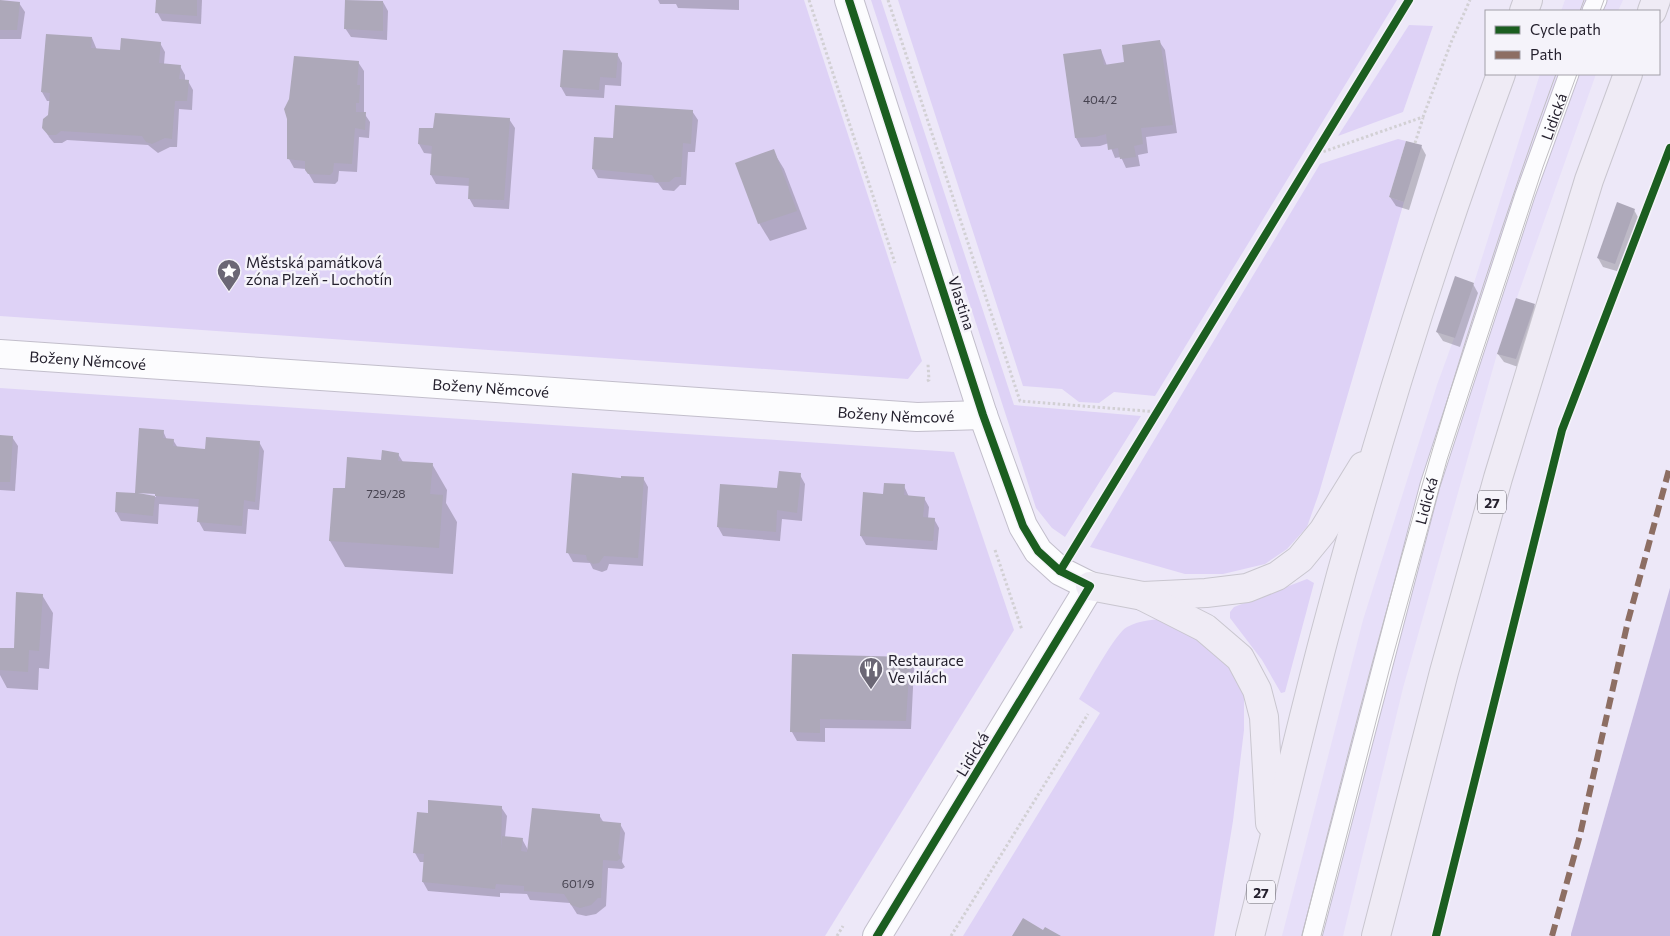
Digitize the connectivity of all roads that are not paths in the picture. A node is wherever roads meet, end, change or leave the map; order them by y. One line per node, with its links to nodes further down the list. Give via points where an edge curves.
1 (849, 0): 6 (street, Vlastina)
2 (1501, 75): 7 (main road, 27, via 1472,153)
3 (1569, 75): 13 (lane, Lidická, via 1525,195 1430,485)
4 (1628, 75): 14 (main road, 27, via 1589,180 1498,478)
5 (0, 354): 6 (street, Boženy Němcové, via 907,417)
6 (983, 416): 8 (street, Vlastina, via 1023,526 1038,551 1060,571)
7 (1381, 437): 9 (main road, via 1323,531 1300,559 1277,576 1247,588); 10 (main road, 27, via 1324,638)
8 (1090, 586): 9 (main road); 11 (street, Lidická)
9 (1143, 596): 10 (main road, via 1205,628 1240,658 1257,690 1264,717)
10 (1272, 848): 12 (main road, 27)
11 (877, 936)
12 (1250, 936)
13 (1312, 936)
14 (1376, 936)

